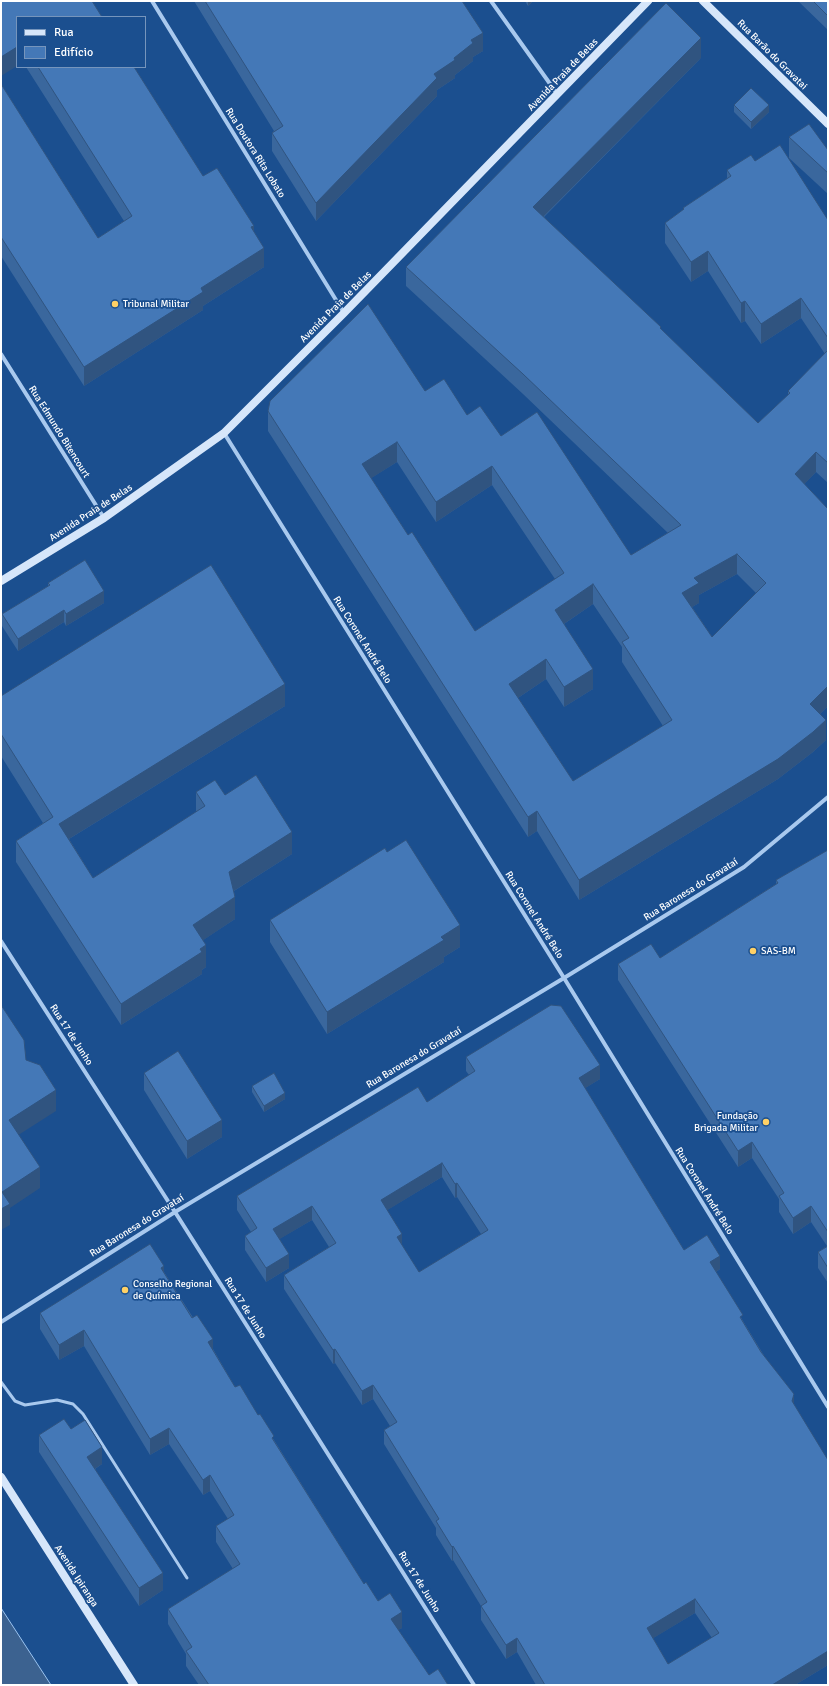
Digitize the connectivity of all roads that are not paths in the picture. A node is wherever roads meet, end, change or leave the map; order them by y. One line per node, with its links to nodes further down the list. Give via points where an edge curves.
1 (152, 1): 7 (street, Rua Doutora Rita Lobato)
2 (491, 1): 5 (street)
3 (648, 1): 5 (main road, Avenida Praia de Belas)
4 (703, 1): 6 (main road, Rua Barão do Gravatai)
5 (558, 95): 7 (main road, Avenida Praia de Belas)
6 (828, 124)
7 (344, 313): 9 (main road, Avenida Praia de Belas)
8 (1, 354): 10 (street, Rua Edmundo Bitencourt)
9 (224, 434): 10 (main road, Avenida Praia de Belas); 14 (street, Rua Coronel André Belo)
10 (104, 518): 11 (main road, Avenida Praia de Belas)
11 (1, 581)
12 (828, 798): 14 (street, Rua Baronesa do Gravataí, via 744,867)
13 (1, 941): 15 (street, Rua 17 de Junho)
14 (564, 978): 15 (street, Rua Baronesa do Gravataí); 18 (street, Rua Coronel André Belo)
15 (175, 1212): 16 (street, Rua Baronesa do Gravataí); 22 (street, Rua 17 de Junho)
16 (1, 1322)
17 (1, 1382): 20 (lane, via 15,1401 25,1405 57,1400 73,1404 83,1414)
18 (828, 1407)
19 (1, 1477): 21 (main road, Avenida Ipiranga)
20 (187, 1578)
21 (134, 1685)
22 (474, 1685)

